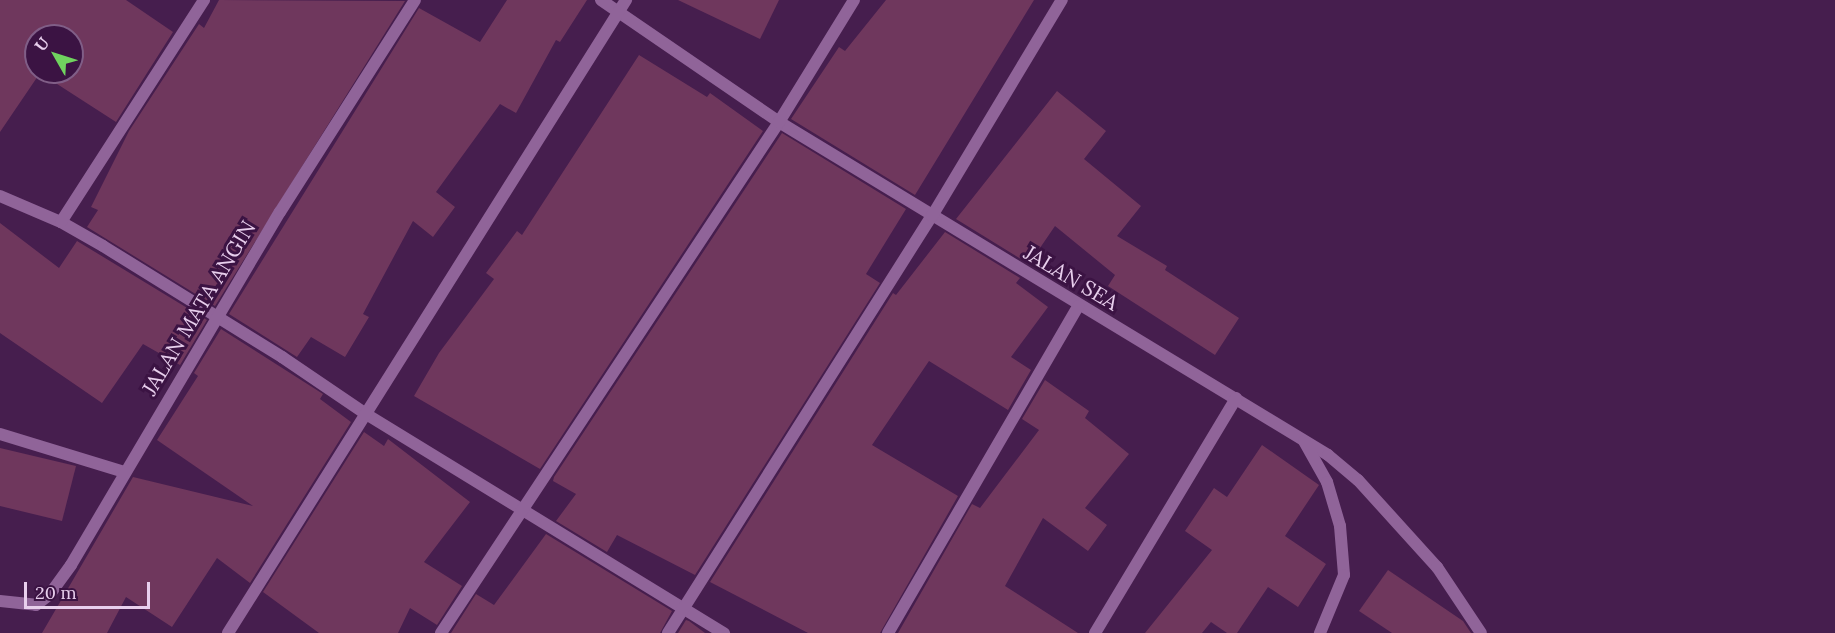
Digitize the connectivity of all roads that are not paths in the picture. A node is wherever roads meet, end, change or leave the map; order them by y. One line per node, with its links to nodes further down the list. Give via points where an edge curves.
1 (204, 0): 11 (street)
2 (415, 0): 13 (street, JALAN MATA ANGIN)
3 (601, 0): 7 (street, JALAN SEA)
4 (626, 0): 7 (street)
5 (854, 0): 8 (street)
6 (1062, 0): 10 (street)
7 (617, 14): 8 (street, JALAN SEA); 15 (street)
8 (779, 122): 10 (street, JALAN SEA); 19 (street)
9 (0, 196): 11 (street)
10 (932, 216): 12 (street, JALAN SEA); 21 (street)
11 (61, 222): 13 (street)
12 (1078, 306): 14 (street, JALAN SEA); 26 (street)
13 (217, 317): 15 (street); 18 (street, JALAN MATA ANGIN)
14 (1236, 398): 17 (street, JALAN SEA); 27 (street)
15 (366, 414): 19 (street); 22 (street)
16 (0, 434): 18 (street)
17 (1303, 439): 28 (street, via 1327,482 1340,526 1344,574); 29 (street, JALAN SEA, via 1358,480 1437,567)
18 (124, 472): 20 (street, JALAN MATA ANGIN, via 50,594 36,605)
19 (520, 510): 21 (street); 23 (street)
20 (0, 601)
21 (683, 609): 24 (street); 25 (street)
22 (228, 633)
23 (441, 633)
24 (668, 633)
25 (724, 633)
26 (888, 633)
27 (1095, 633)
28 (1320, 633)
29 (1481, 633)

